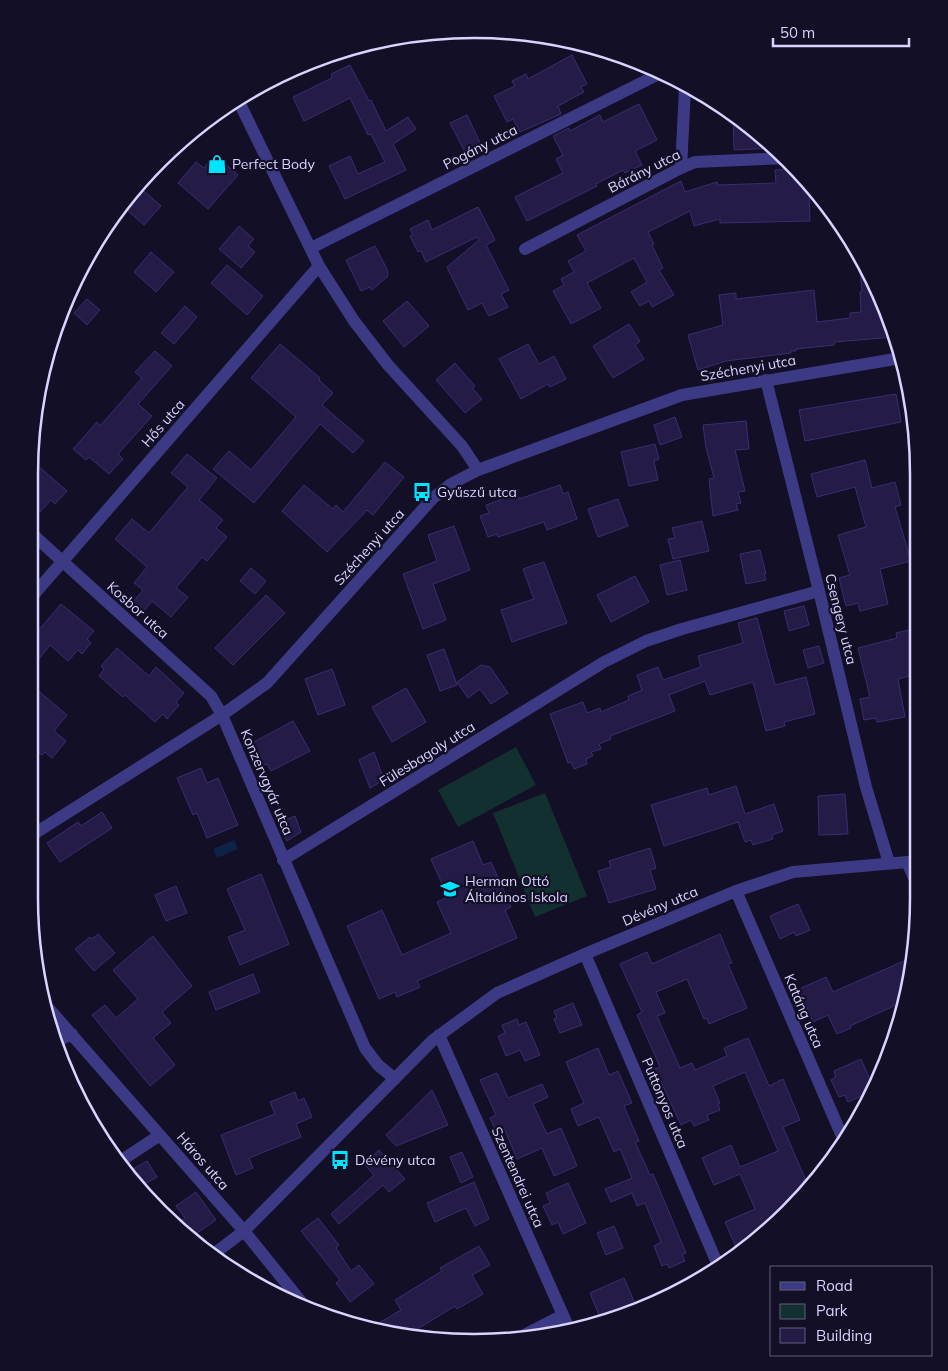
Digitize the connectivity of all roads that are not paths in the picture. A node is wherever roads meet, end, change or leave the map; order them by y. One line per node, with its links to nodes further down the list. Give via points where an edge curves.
1 (653, 77): 6 (street, Pogány utca)
2 (685, 92): 5 (street)
3 (241, 105): 6 (street)
4 (776, 158): 5 (street, Bárány utca, via 695,162)
5 (681, 168): 7 (street, Bárány utca)
6 (311, 248): 8 (street)
7 (525, 249)
8 (319, 266): 11 (street, via 382,358 462,446); 13 (street, Hős utca)
9 (895, 359): 10 (street, Széchenyi utca)
10 (766, 380): 11 (street, Széchenyi utca, via 682,395); 15 (street, Csengery utca)
11 (478, 470): 16 (street, Széchenyi utca, via 433,498 267,683)
12 (38, 540): 13 (street, Kosbor utca)
13 (62, 563): 14 (street, Hős utca); 16 (street, Kosbor utca, via 211,696)
14 (38, 590)
15 (819, 591): 18 (street, Fülesbagoly utca, via 682,629 646,641 604,662); 20 (street, Csengery utca, via 866,787)
16 (222, 715): 17 (street, Széchenyi utca); 18 (street, Konzervgyár utca)
17 (38, 831)
18 (283, 860): 27 (street, via 365,1048)
19 (910, 861): 20 (street, Dévény utca)
20 (889, 863): 21 (street, Dévény utca, via 793,872)
21 (736, 890): 22 (street, Dévény utca); 28 (street, Katáng utca)
22 (585, 954): 25 (street, Dévény utca, via 497,993); 33 (street, Puttonyos utca)
23 (53, 1014): 24 (street, Háros utca)
24 (72, 1034): 26 (street); 29 (street, Háros utca)
25 (439, 1035): 27 (street, Dévény utca); 35 (street, Szentendrei utca)
26 (62, 1039)
27 (395, 1079): 31 (street, Dévény utca)
28 (841, 1133)
29 (160, 1135): 30 (street); 31 (street, Háros utca)
30 (125, 1158)
31 (244, 1231): 32 (street, Dévény utca); 34 (street, Háros utca)
32 (218, 1250)
33 (716, 1261)
34 (297, 1295)
35 (563, 1315): 36 (street, Szentendrei utca); 37 (street)
36 (567, 1323)
37 (535, 1329)

